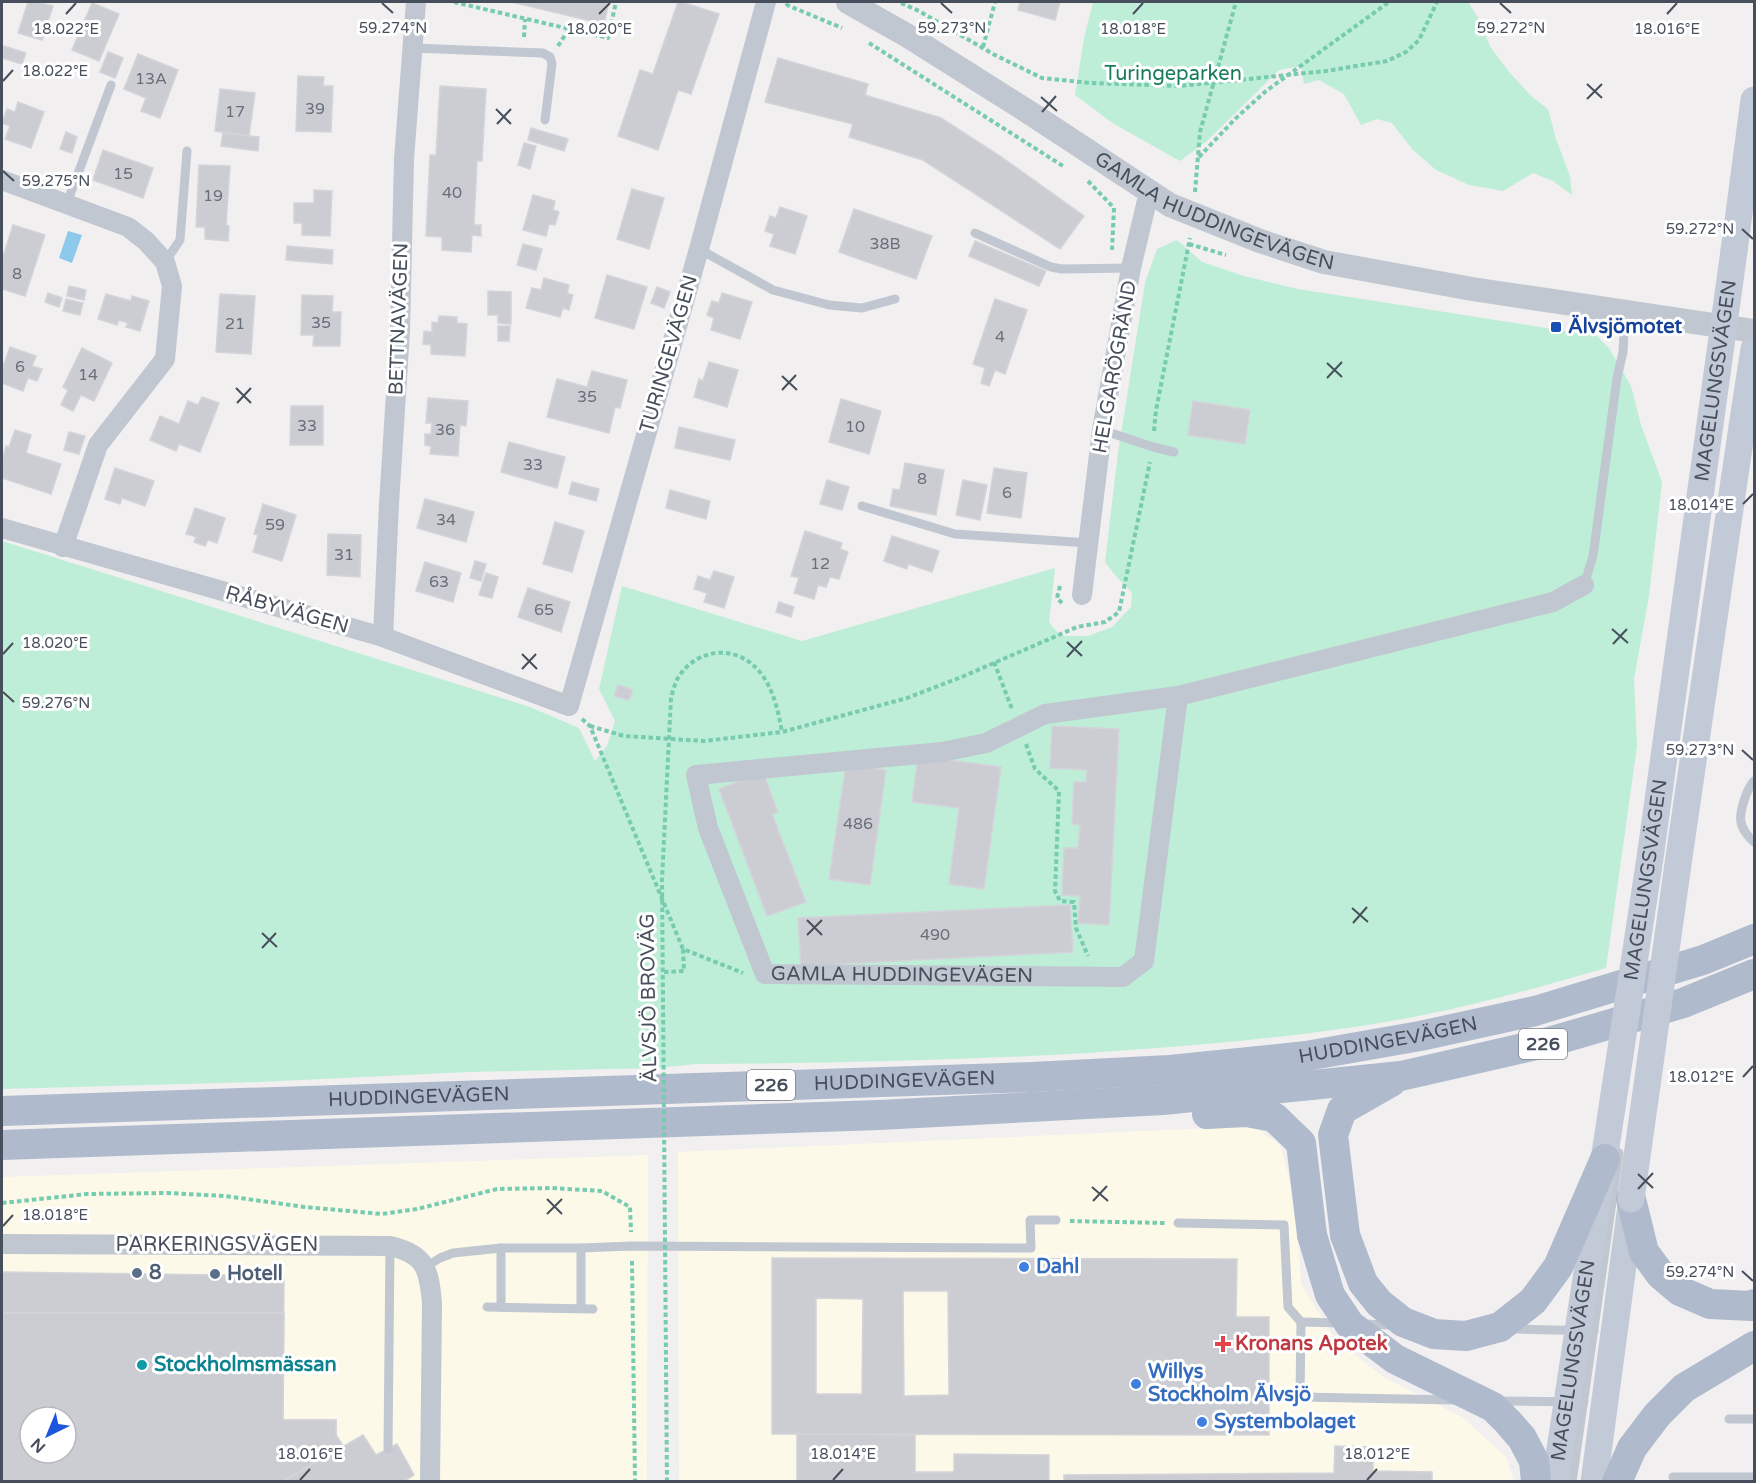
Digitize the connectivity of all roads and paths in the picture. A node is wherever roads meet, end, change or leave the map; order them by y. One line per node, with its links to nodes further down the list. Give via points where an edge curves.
1 (416, 2): 12 (street, BETTNAVÄGEN)
2 (454, 2): 3 (path, via 608,38)
3 (616, 2)
4 (766, 2): 25 (street, TURINGEVÄGEN)
5 (848, 2): 21 (street, GAMLA HUDDINGEVÄGEN, via 1021,107)
6 (897, 2): 11 (path)
7 (995, 2): 11 (path)
8 (1236, 2): 14 (path)
9 (1389, 2): 13 (path)
10 (1437, 2): 13 (path, via 1419,40 1406,52 1387,61)
11 (983, 47): 14 (path, via 1042,78 1180,86)
12 (412, 48): 17 (lane, via 543,53 552,64); 40 (street, BETTNAVÄGEN)
13 (1288, 75): 14 (path); 19 (path, via 1234,119)
14 (1215, 81): 19 (path, via 1200,132)
15 (111, 84): 22 (lane)
16 (1755, 100): 59 (main road, MAGELUNGSVÄGEN, bridge)
17 (545, 120)
18 (187, 151): 26 (lane, via 180,240)
19 (1198, 157): 23 (path)
20 (3, 185): 22 (street)
21 (1149, 192): 23 (street, GAMLA HUDDINGEVÄGEN); 27 (street, HELGARÖGRÄND)
22 (67, 203): 26 (street, via 128,227)
23 (1193, 215): 29 (street, GAMLA HUDDINGEVÄGEN, via 1324,262)
24 (975, 233): 27 (lane, via 1051,267)
25 (699, 249): 28 (lane, via 773,290 829,305 862,308); 43 (street, TURINGEVÄGEN)
26 (165, 262): 37 (street, via 172,286 165,359 98,445)
27 (1131, 268): 32 (street, HELGARÖGRÄND)
28 (895, 299)
29 (1625, 312): 30 (street, GAMLA HUDDINGEVÄGEN); 38 (lane, GAMLA HUDDINGEVÄGEN, via 1623,352 1593,556)
30 (1755, 331)
31 (1755, 349): 60 (main road, MAGELUNGSVÄGEN, bridge)
32 (1102, 430): 33 (lane); 36 (street, HELGARÖGRÄND)
33 (1174, 452)
34 (862, 507): 36 (lane, via 955,534)
35 (2, 528): 37 (street, RÅBYVÄGEN)
36 (1088, 543): 39 (street, HELGARÖGRÄND)
37 (63, 547): 40 (street, RÅBYVÄGEN)
38 (1584, 585): 42 (street, GAMLA HUDDINGEVÄGEN, via 1553,602)
39 (1082, 595)
40 (382, 637): 43 (street, RÅBYVÄGEN)
41 (994, 662): 44 (path)
42 (1178, 696): 44 (street, GAMLA HUDDINGEVÄGEN, via 1045,714); 52 (street, GAMLA HUDDINGEVÄGEN, via 1144,961 1123,977)
43 (569, 706)
44 (1019, 727): 50 (street, GAMLA HUDDINGEVÄGEN, via 986,743 942,752 696,775 708,828); 52 (path, via 1035,769 1059,791 1055,891 1060,901 1074,902 1076,928)
45 (1755, 781): 46 (lane, via 1742,807 1741,823)
46 (1755, 842)
47 (1755, 939): 56 (main road, HUDDINGEVÄGEN / 226, via 1703,960 1535,1011 1284,1059 1032,1077)
48 (683, 949): 49 (path, via 684,971); 49 (path, ÄLVSJÖ BROVÄG, bridge, via 590,726 624,736 704,741 782,732 774,697 759,671 738,655 717,652 695,660 678,676 671,698 670,709 663,880); 50 (path, via 740,973)
49 (664, 972): 83 (path, ÄLVSJÖ BROVÄG, bridge)
50 (765, 974): 52 (street, GAMLA HUDDINGEVÄGEN)
51 (1755, 974): 54 (main road, HUDDINGEVÄGEN / 226)
52 (1098, 977)
53 (1755, 990): 54 (main road, via 1717,1000)
54 (1683, 1003): 55 (main road, HUDDINGEVÄGEN / 226, via 1549,1042)
55 (1401, 1076): 57 (main road, HUDDINGEVÄGEN / 226, via 1163,1100); 59 (main road, bridge, via 1342,1110 1336,1127 1333,1136 1345,1235 1363,1283 1379,1303 1403,1322 1434,1334 1466,1336 1500,1328 1533,1301 1558,1267)
56 (2, 1111)
57 (879, 1115): 58 (main road, HUDDINGEVÄGEN / 226); 84 (main road, bridge, via 924,1128 1246,1112 1274,1117 1300,1143 1312,1236 1330,1294 1350,1325 1395,1359 1493,1407 1522,1438 1534,1461)
58 (2, 1145)
59 (1612, 1156): 74 (lane); 85 (main road, MAGELUNGSVÄGEN, bridge)
60 (1631, 1199): 68 (main road, via 1644,1252 1680,1292 1710,1304); 87 (main road, MAGELUNGSVÄGEN)
61 (1056, 1220): 62 (path); 66 (lane, via 1030,1220 1030,1248)
62 (1178, 1223): 73 (lane, via 1284,1225 1288,1307)
63 (2, 1244): 64 (street, PARKERINGSVÄGEN)
64 (390, 1246): 67 (street, PARKERINGSVÄGEN, via 406,1249); 79 (lane)
65 (501, 1248): 66 (lane); 67 (lane, via 453,1253); 70 (lane)
66 (581, 1248): 71 (lane)
67 (425, 1267): 82 (street, via 432,1303)
68 (1755, 1304)
69 (487, 1307): 70 (lane)
70 (501, 1307): 71 (lane)
71 (581, 1308): 72 (lane)
72 (592, 1309)
73 (1301, 1322): 74 (lane); 76 (lane, via 1300,1397)
74 (1594, 1331): 76 (lane)
75 (1755, 1346): 88 (main road, via 1683,1388 1632,1448)
76 (1584, 1402): 86 (lane)
77 (1729, 1419): 78 (lane)
78 (1755, 1419)
79 (388, 1449)
80 (1673, 1477): 81 (lane)
81 (1755, 1477)
82 (430, 1482)
83 (667, 1482)
84 (1536, 1482)
85 (1555, 1482)
86 (1572, 1482)
87 (1594, 1482)
88 (1617, 1482)

